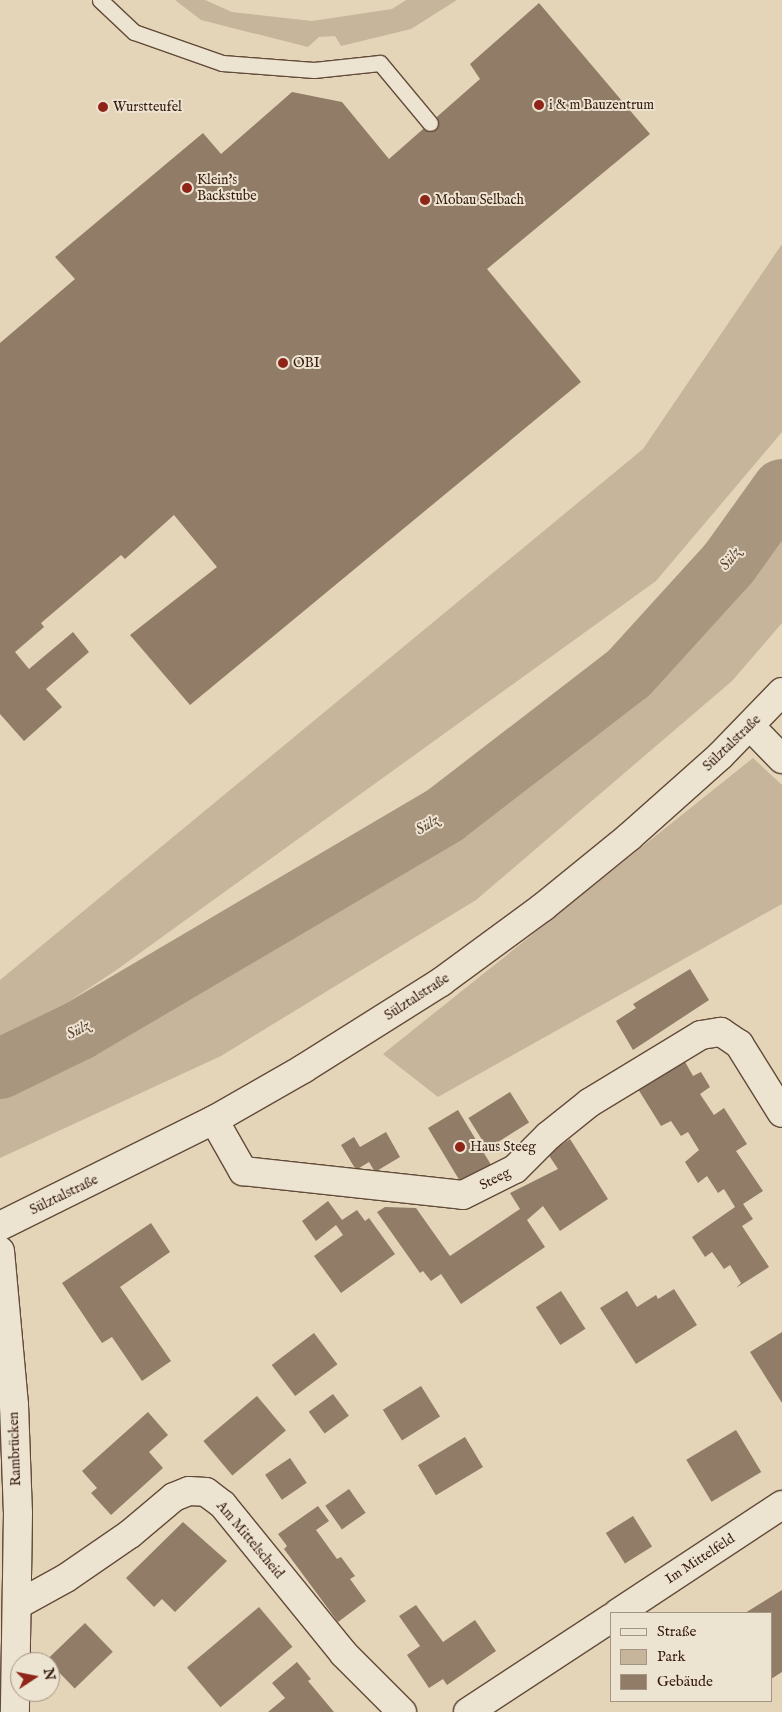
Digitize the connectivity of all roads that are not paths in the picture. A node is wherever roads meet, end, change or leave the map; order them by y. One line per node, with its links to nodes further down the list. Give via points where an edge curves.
1 (100, 0): 2 (lane, via 134,32 222,63 314,70 380,63)
2 (430, 123)
3 (782, 692): 4 (street, Sülztalstraße)
4 (750, 726): 5 (street); 7 (street, Sülztalstraße, via 629,837 494,944 387,1017)
5 (782, 759)
6 (782, 1113): 7 (street, Steeg, via 738,1044 721,1032 701,1035 590,1103 548,1136 515,1169 463,1195 243,1171)
7 (214, 1120): 8 (street, Sülztalstraße)
8 (0, 1226)
9 (0, 1251): 11 (street, Rambrücken, via 14,1405)
10 (782, 1505): 12 (street, Im Mittelfeld)
11 (11, 1596): 14 (street, Rambrücken); 15 (street, Am Mittelscheid, via 66,1578 174,1497 189,1491 206,1492 223,1505 344,1654)
12 (620, 1612)
13 (610, 1619): 16 (street)
14 (15, 1712)
15 (402, 1712)
16 (468, 1712)

